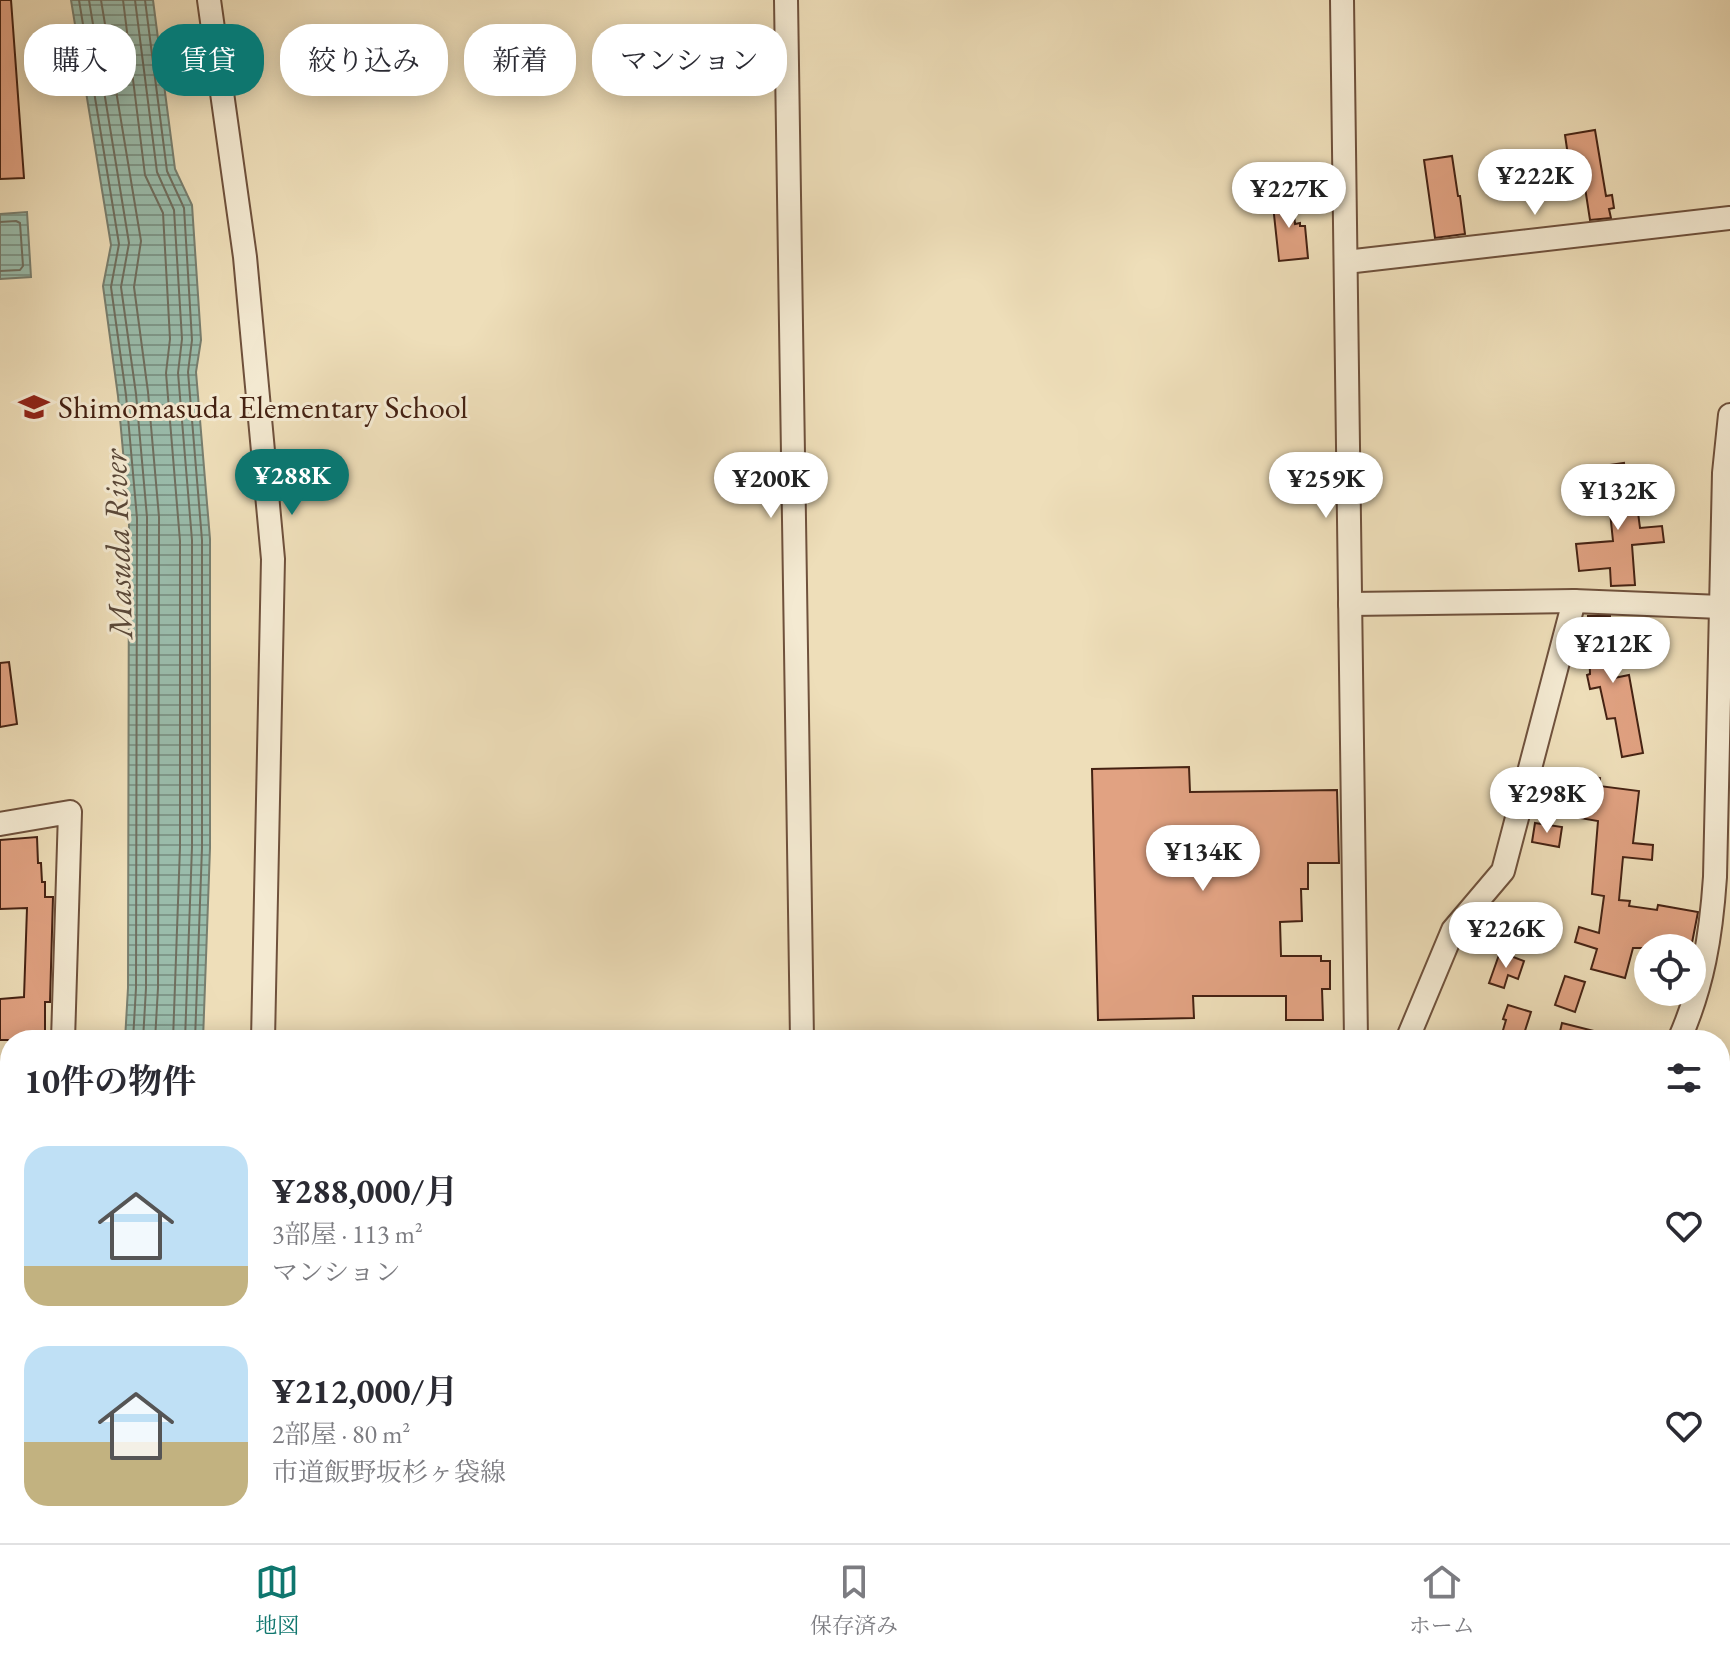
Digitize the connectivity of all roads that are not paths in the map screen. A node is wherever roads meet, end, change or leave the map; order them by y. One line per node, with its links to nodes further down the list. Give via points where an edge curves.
1 (209, 0): 12 (street, via 245,257 273,559)
2 (786, 0): 13 (street)
3 (1342, 0): 5 (street)
4 (1730, 218): 5 (street)
5 (1346, 262): 8 (street)
6 (1730, 415): 9 (street)
7 (1574, 601): 8 (street); 9 (street); 15 (street, via 1503,871 1453,930)
8 (1350, 604): 14 (street)
9 (1721, 607): 16 (street, via 1712,926)
10 (0, 824): 11 (street, via 70,812)
11 (63, 1030)
12 (263, 1030)
13 (802, 1030)
14 (1356, 1030)
15 (1411, 1030)
16 (1684, 1030)

